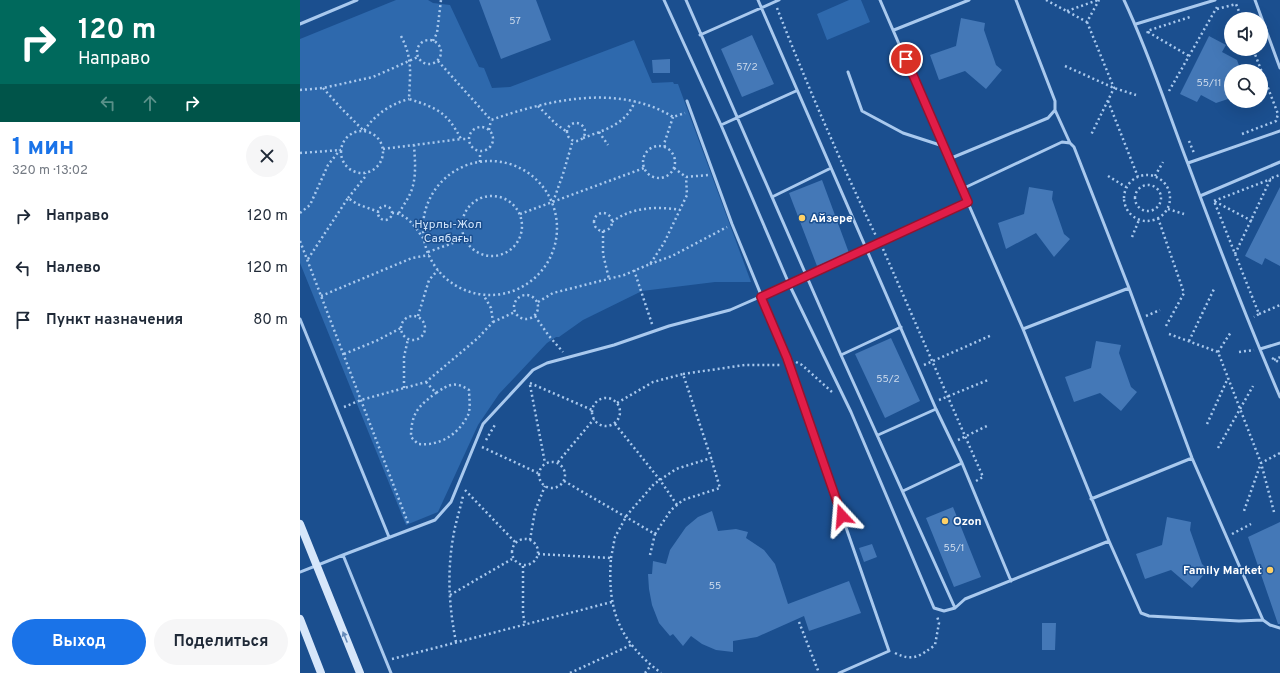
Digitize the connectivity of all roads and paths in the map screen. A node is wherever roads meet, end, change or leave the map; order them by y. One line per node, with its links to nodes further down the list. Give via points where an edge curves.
1 (357, 0): 23 (lane)
2 (441, 0): 30 (path)
3 (664, 0): 57 (lane)
4 (686, 0): 27 (lane)
5 (758, 0): 16 (lane)
6 (779, 0): 16 (lane)
7 (880, 0): 25 (lane)
8 (969, 0): 25 (lane)
9 (1016, 0): 52 (lane, via 1056,101)
10 (1046, 0): 18 (path)
11 (1098, 0): 18 (path); 22 (path)
12 (1124, 0): 24 (lane)
13 (1215, 0): 24 (lane)
14 (1255, 0): 37 (lane)
15 (1218, 4): 17 (path)
16 (761, 8): 27 (lane); 43 (lane)
17 (1216, 9): 19 (path); 20 (path, via 1236,4); 31 (path)
18 (1067, 11): 22 (path)
19 (1209, 11)
20 (1239, 12)
21 (1196, 16): 26 (path)
22 (1087, 22): 41 (path)
23 (300, 24)
24 (1136, 24): 26 (path); 49 (lane)
25 (894, 30): 73 (lane)
26 (1147, 31): 29 (path); 31 (path)
27 (700, 35): 55 (lane)
28 (401, 36): 34 (path)
29 (1150, 38)
30 (434, 41): 33 (path, via 422,42 418,46); 35 (path, via 441,50)
31 (1189, 56): 44 (path)
32 (1256, 56): 64 (path, via 1278,114 1276,121)
33 (418, 57): 34 (path); 35 (path, via 421,62 427,64)
34 (410, 60): 40 (path, via 373,77); 46 (path)
35 (438, 61): 56 (path)
36 (1065, 66): 41 (path)
37 (1280, 68)
38 (848, 72): 73 (lane, via 862,111 904,133)
39 (1166, 85): 44 (path)
40 (323, 88): 42 (path); 59 (path)
41 (1114, 88): 45 (path); 48 (path)
42 (300, 90)
43 (796, 91): 55 (lane); 87 (lane)
44 (1169, 92): 49 (path)
45 (1136, 95)
46 (409, 99): 59 (path, via 385,109); 66 (path, via 443,113 454,125)
47 (687, 100): 53 (lane)
48 (1108, 100): 63 (path); 94 (path)
49 (1164, 100): 84 (lane)
50 (635, 101): 51 (path, via 597,97); 54 (path, via 658,108); 62 (path, via 628,115 614,126)
51 (538, 105): 56 (path); 61 (path)
52 (1055, 110): 70 (lane); 80 (lane, via 1048,118)
53 (691, 112): 54 (path); 89 (lane)
54 (673, 117): 74 (path)
55 (737, 118): 57 (lane); 99 (lane)
56 (491, 120): 58 (path)
57 (720, 125): 132 (lane)
58 (489, 130): 67 (path, via 476,128 472,130); 77 (path, via 493,139 492,144)
59 (364, 131): 75 (path, via 374,135 382,143); 76 (path, via 349,135)
60 (1280, 131): 84 (lane)
61 (567, 132): 65 (path, via 570,125 580,123 586,132); 69 (path)
62 (599, 132): 65 (path); 72 (path)
63 (1091, 135)
64 (1239, 136)
65 (583, 138): 69 (path)
66 (461, 139): 67 (path); 71 (path)
67 (468, 139): 77 (path, via 472,148)
68 (1188, 139): 79 (path)
69 (573, 140): 102 (path)
70 (1070, 143): 97 (lane, via 1062,142); 133 (lane)
71 (414, 145): 75 (path); 110 (path, via 414,181)
72 (608, 145)
73 (943, 146): 80 (lane)
74 (665, 147): 85 (path, via 652,147 647,150 642,162); 86 (path, via 674,156)
75 (383, 149): 88 (path, via 379,164)
76 (341, 150): 78 (path); 88 (path, via 342,161 350,169); 108 (path, via 328,165 310,205)
77 (480, 152): 81 (path)
78 (300, 153)
79 (1194, 153)
80 (949, 159): 97 (lane)
81 (480, 162): 102 (path, via 498,161 515,165 543,186); 121 (path, via 463,167 448,176 436,188 423,221)
82 (1163, 162): 92 (path)
83 (1280, 162): 98 (lane)
84 (1188, 163): 98 (lane)
85 (644, 168): 86 (path, via 658,178 670,173); 102 (path)
86 (674, 168): 93 (path)
87 (831, 168): 99 (lane); 123 (lane)
88 (366, 173): 100 (path)
89 (714, 174): 93 (path); 117 (lane)
90 (1280, 175): 95 (path)
91 (1108, 176): 96 (path)
92 (1155, 176): 94 (path); 105 (path, via 1169,189)
93 (686, 177): 106 (path, via 687,195)
94 (1138, 177): 96 (path)
95 (1271, 178): 101 (path); 115 (path)
96 (1126, 187): 114 (path, via 1125,206 1133,217)
97 (962, 189): 103 (lane)
98 (1200, 196): 101 (path); 149 (lane)
99 (772, 197): 130 (lane)
100 (348, 198): 107 (path); 126 (path)
101 (1214, 201): 115 (path); 125 (path)
102 (552, 202): 111 (path); 135 (path, via 557,218 553,252 545,268)
103 (968, 202): 123 (lane); 154 (lane)
104 (1135, 204): 104 (path, via 1143,211 1153,211 1160,203 1160,193 1152,186 1142,186 1135,194)
105 (1168, 209): 112 (path); 113 (path)
106 (680, 210): 116 (path, via 652,208 633,211 621,215); 127 (path, via 664,243)
107 (379, 212): 109 (path, via 380,217 385,219 390,218); 109 (path, via 386,206)
108 (300, 213)
109 (392, 214): 110 (path)
110 (399, 214): 121 (path, via 413,223)
111 (520, 214): 120 (path, via 520,237 504,254 481,254 474,251); 120 (path, via 510,201 503,198 479,198 463,215 461,231)
112 (1184, 214)
113 (1158, 218): 114 (path); 151 (path, via 1184,293)
114 (1139, 220): 119 (path)
115 (1252, 221): 125 (path)
116 (612, 222): 118 (path, via 610,229); 118 (path, via 612,218 607,214 597,216 595,226)
117 (732, 224): 127 (path, via 672,256); 139 (lane)
118 (603, 231): 131 (path, via 603,254)
119 (1132, 237)
120 (464, 238): 124 (path)
121 (424, 239): 124 (path)
122 (300, 241): 126 (path)
123 (866, 248): 130 (lane); 152 (lane)
124 (428, 254): 128 (path); 137 (path, via 412,258)
125 (1235, 255): 144 (path)
126 (308, 260): 137 (path)
127 (650, 264): 129 (path)
128 (438, 270): 136 (path, via 451,283 466,291); 145 (path, via 429,280)
129 (634, 270): 131 (path); 155 (path)
130 (807, 275): 132 (lane); 166 (lane)
131 (609, 279): 140 (path, via 553,293)
132 (790, 284): 139 (lane); 238 (lane, via 851,412)
133 (1129, 288): 147 (lane); 154 (lane)
134 (1214, 289): 160 (path)
135 (518, 290): 136 (path); 138 (path)
136 (483, 295): 150 (path, via 491,308)
137 (321, 296): 165 (path)
138 (522, 296): 140 (path, via 531,296); 143 (path, via 515,302)
139 (761, 297): 155 (lane, via 730,310); 169 (lane)
140 (538, 302): 146 (path, via 538,312)
141 (1280, 306): 144 (path)
142 (1160, 310): 147 (path)
143 (515, 312): 146 (path, via 517,316 526,320); 150 (path)
144 (1259, 314): 149 (path)
145 (418, 316): 153 (path, via 408,316); 159 (path, via 425,323 425,332 418,339)
146 (535, 316): 168 (path)
147 (1140, 318): 201 (lane)
148 (300, 319): 187 (lane)
149 (1248, 320): 162 (lane)
150 (493, 322): 176 (path)
151 (1166, 326)
152 (900, 327): 166 (lane); 172 (lane)
153 (401, 328): 159 (path); 165 (path)
154 (1023, 329): 213 (lane)
155 (654, 331): 168 (lane)
156 (1231, 332): 163 (path)
157 (1170, 334): 160 (path)
158 (992, 335): 172 (path)
159 (408, 339): 178 (path, via 404,357)
160 (1189, 341): 163 (path)
161 (1280, 343): 162 (lane)
162 (1260, 349): 164 (path); 181 (lane)
163 (1218, 352): 174 (path)
164 (1239, 352)
165 (344, 354): 182 (path)
166 (841, 355): 194 (lane)
167 (1280, 357): 170 (path, via 1274,359)
168 (567, 358): 220 (lane, via 533,370 483,424 451,502 435,520)
169 (787, 358): 171 (lane); 180 (path, via 802,365)
170 (1275, 363)
171 (790, 367): 173 (path, via 745,365); 247 (lane)
172 (918, 368): 183 (lane)
173 (683, 374): 184 (path, via 653,382); 200 (path)
174 (1228, 378): 186 (path); 192 (path)
175 (988, 380): 183 (path)
176 (426, 382): 178 (path); 179 (path)
177 (1253, 386): 186 (path)
178 (404, 388): 182 (path)
179 (436, 393): 179 (path, via 447,385 462,385 469,390 469,414 444,441 430,445 418,444 411,438 411,422 419,408)
180 (837, 397)
181 (1280, 397)
182 (361, 400): 187 (path); 220 (path)
183 (933, 402): 185 (lane)
184 (617, 403): 188 (path, via 608,398 597,401); 191 (path, via 621,414)
185 (936, 408): 194 (lane); 195 (lane)
186 (1240, 408): 197 (path); 205 (path)
187 (337, 410): 223 (lane)
188 (592, 410): 190 (path); 203 (path, via 528,383)
189 (499, 418): 196 (path)
190 (594, 420): 191 (path, via 604,427); 202 (path)
191 (615, 424): 207 (path)
192 (1207, 424)
193 (989, 425): 195 (path)
194 (878, 436): 212 (lane)
195 (952, 443): 204 (lane)
196 (482, 447): 198 (path); 206 (path)
197 (1218, 448)
198 (480, 452)
199 (1280, 454): 205 (path)
200 (711, 458): 207 (path, via 676,470); 214 (path, via 720,488 683,500)
201 (1192, 458): 213 (lane); 222 (lane)
202 (558, 462): 203 (path); 208 (path, via 565,469)
203 (545, 463): 206 (path)
204 (962, 463): 212 (lane); 235 (lane)
205 (1261, 463): 215 (path); 216 (path)
206 (538, 473): 210 (path, via 542,485)
207 (660, 480): 214 (path); 217 (path)
208 (564, 481): 210 (path, via 554,489); 217 (path)
209 (468, 484): 211 (path)
210 (545, 486): 224 (path, via 535,511)
211 (465, 490): 226 (path); 236 (path, via 453,537 449,574)
212 (903, 491): 239 (lane)
213 (1091, 499): 225 (lane)
214 (677, 505): 221 (path, via 670,510)
215 (1244, 511)
216 (1274, 512)
217 (626, 518): 221 (path); 230 (path, via 615,537)
218 (300, 524): 232 (main road)
219 (1251, 524): 222 (path)
220 (411, 529): 223 (lane)
221 (655, 534): 229 (path)
222 (1227, 537): 241 (lane)
223 (389, 538): 228 (lane)
224 (530, 540): 226 (path, via 518,540); 227 (path, via 537,546)
225 (1109, 541): 235 (lane); 241 (lane, via 1141,613 1149,616)
226 (516, 543): 231 (path, via 511,549)
227 (538, 554): 230 (path); 233 (path, via 532,564)
228 (343, 555): 232 (lane); 248 (lane)
229 (650, 555)
230 (611, 558): 237 (path, via 609,578)
231 (512, 559): 233 (path); 236 (path)
232 (317, 565): 234 (lane); 251 (main road, one-way to 232)
233 (523, 566): 243 (path)
234 (300, 572)
235 (1011, 581): 239 (lane, via 965,599)
236 (450, 595): 245 (path)
237 (612, 602): 243 (path); 246 (path, via 618,626)
238 (934, 608): 239 (lane, via 944,611); 247 (path, via 939,623 935,644 920,656 905,658)
239 (955, 608)
240 (300, 619): 250 (main road)
241 (1263, 620): 244 (lane)
242 (799, 622): 256 (path)
243 (525, 624): 245 (path)
244 (1280, 628)
245 (456, 642): 248 (path)
246 (631, 645): 249 (path); 253 (path)
247 (889, 651): 257 (lane)
248 (386, 661): 252 (lane)
249 (651, 665): 254 (path); 255 (path)
250 (321, 673)
251 (360, 673)
252 (391, 673)
253 (570, 673)
254 (645, 673)
255 (661, 673)
256 (819, 673)
257 (839, 673)

